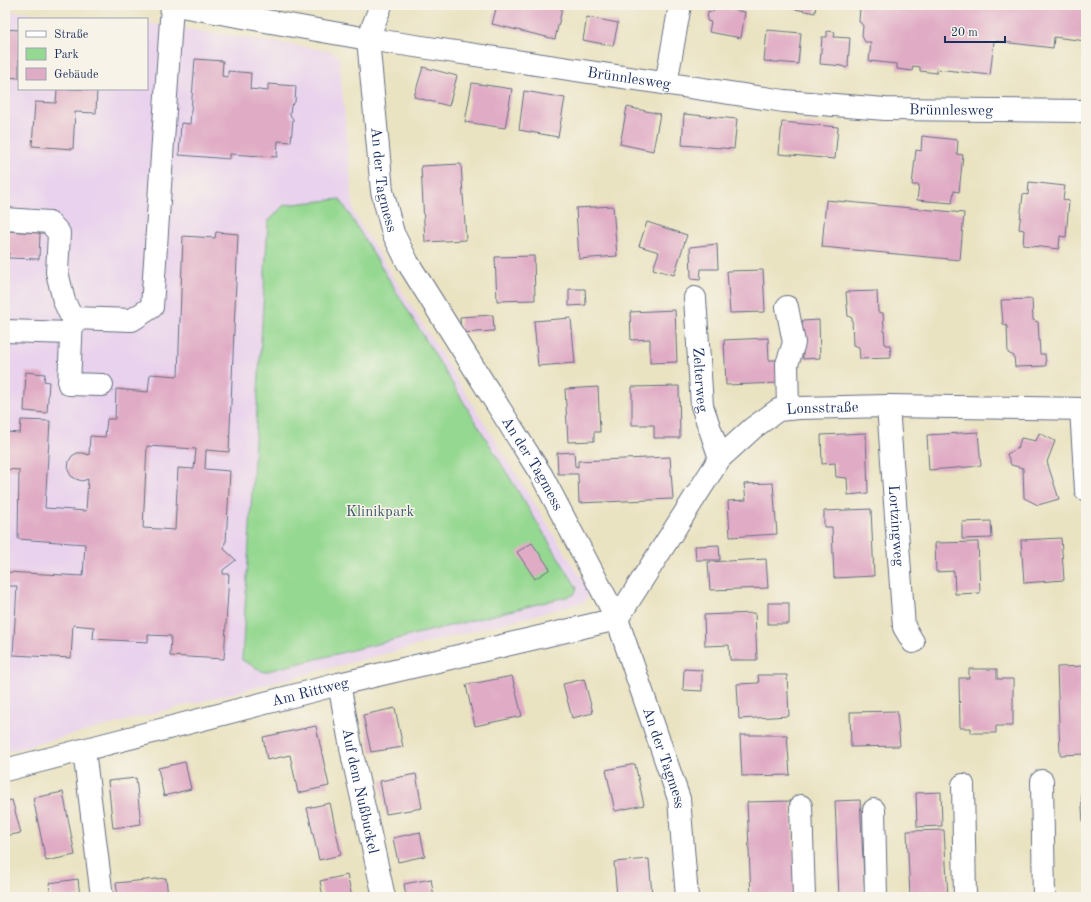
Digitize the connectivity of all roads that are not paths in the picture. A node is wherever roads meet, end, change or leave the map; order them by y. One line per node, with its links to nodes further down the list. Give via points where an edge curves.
1 (172, 5): 11 (street, via 152,306 132,320)
2 (175, 5): 5 (street, Brünnlesweg)
3 (381, 5): 5 (street)
4 (680, 5): 6 (street)
5 (368, 39): 6 (street, Brünnlesweg); 19 (street, An der Tagmess, via 382,191 393,233 408,263 542,476)
6 (666, 84): 7 (street, Brünnlesweg, via 784,100 885,109)
7 (1086, 112)
8 (5, 220): 11 (street, via 49,222 59,233 57,272)
9 (695, 298): 17 (street, Zelterweg, via 702,406)
10 (787, 306): 15 (street, via 794,343 787,364)
11 (71, 325): 12 (street); 13 (street, via 69,384)
12 (5, 331)
13 (102, 384)
14 (888, 406): 15 (street, Lonsstraße); 16 (street, Lonsstraße); 20 (street, Lortzingweg, via 904,627)
15 (788, 409): 17 (street, Lonsstraße, via 778,410 753,428)
16 (1083, 409): 18 (street)
17 (720, 458): 19 (street, Lonsstraße)
18 (1086, 490)
19 (617, 619): 21 (street, Am Rittweg); 30 (street, An der Tagmess, via 679,799)
20 (913, 642)
21 (339, 684): 22 (street, Am Rittweg); 29 (street, Auf dem Nußbuckel)
22 (84, 750): 23 (street, Am Rittweg); 28 (street)
23 (5, 770)
24 (1042, 781): 34 (street)
25 (963, 785): 33 (street)
26 (801, 806): 31 (street)
27 (874, 810): 32 (street)
28 (102, 897)
29 (384, 897)
30 (688, 897)
31 (804, 897)
32 (876, 897)
33 (965, 897)
34 (1044, 897)

